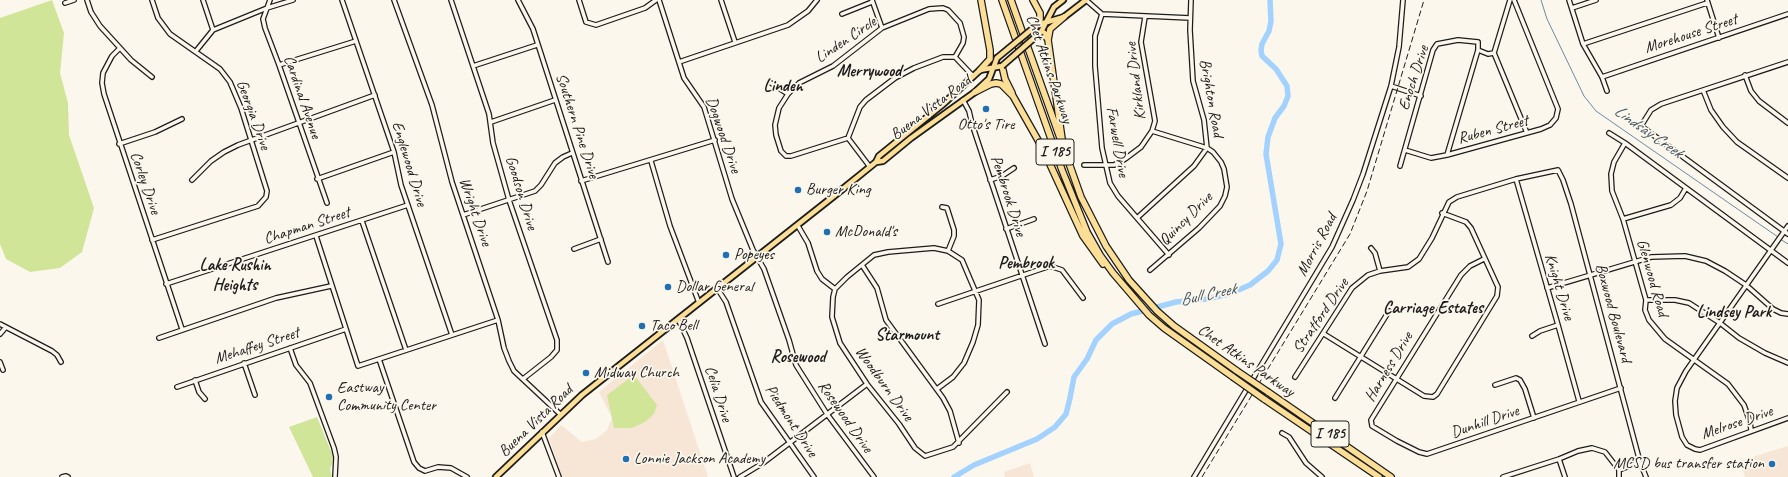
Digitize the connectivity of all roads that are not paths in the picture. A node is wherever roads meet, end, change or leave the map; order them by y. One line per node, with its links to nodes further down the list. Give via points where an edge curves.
1 (74, 0): 29 (street)
2 (87, 0): 49 (street, via 94,18)
3 (152, 0): 51 (street, Georgia Drive, via 158,18 170,34)
4 (203, 0): 41 (street)
5 (270, 0): 30 (street, Cardinal Avenue)
6 (293, 0): 30 (street)
7 (342, 0): 45 (street, Englewood Drive)
8 (394, 0): 114 (street, Wright Drive, via 432,105 448,170)
9 (451, 0): 57 (street, Goodson Drive)
10 (518, 0): 48 (street, Southern Pine Drive)
11 (579, 0): 12 (street, via 586,22 596,25 646,8)
12 (657, 0): 54 (street, Dogwood Drive)
13 (721, 0): 46 (street)
14 (817, 0): 46 (street, via 808,11 792,23)
15 (981, 0): 60 (highway, via 990,59)
16 (1002, 0): 148 (highway, Chet Atkins Parkway / I 185, via 1087,232 1100,255)
17 (1011, 0): 92 (highway, Chet Atkins Parkway / I 185)
18 (1033, 0): 39 (highway, via 1040,13)
19 (1063, 0): 38 (main road, via 1054,7)
20 (1086, 0): 33 (street); 35 (main road, Buena Vista Road)
21 (1191, 0): 37 (street, Brighton Road)
22 (1403, 0): 66 (street, Morris Road, via 1399,47)
23 (1510, 0): 52 (street)
24 (1514, 0): 81 (street, Ruben Street, via 1558,109 1556,118 1550,125)
25 (1569, 0): 31 (street)
26 (1596, 0): 31 (street)
27 (872, 1): 32 (street); 40 (street)
28 (1707, 1): 43 (street); 47 (street)
29 (65, 3)
30 (267, 8): 41 (street); 56 (street, Cardinal Avenue, via 263,20)
31 (1572, 8): 47 (street)
32 (842, 14)
33 (1102, 14): 36 (street); 97 (street, Farwell Drive, via 1095,36 1095,66)
34 (1788, 14): 43 (street, Morehouse Street)
35 (1064, 17): 38 (main road, Buena Vista Road); 44 (highway, via 1050,29)
36 (1145, 17): 37 (street); 80 (street, Kirkland Drive, via 1141,42 1155,122)
37 (1190, 18): 88 (street, Brighton Road, via 1193,81 1204,120)
38 (1047, 21): 39 (main road, Buena Vista Road); 42 (main road)
39 (1037, 25): 59 (main road, Buena Vista Road, bridge, via 997,58)
40 (882, 28): 53 (street, Linden Circle, via 929,9 943,8 960,23 964,32 963,43); 71 (street, Linden Circle, via 833,66 799,83)
41 (213, 30): 51 (street)
42 (1041, 32): 44 (highway); 58 (main road, bridge)
43 (1720, 38): 64 (street, Morehouse Street)
44 (1048, 40): 92 (highway)
45 (356, 41): 56 (street); 70 (street, Englewood Drive)
46 (735, 42): 54 (street)
47 (1583, 44): 64 (street)
48 (538, 45): 57 (street); 74 (street, Southern Pine Drive)
49 (120, 48): 62 (street); 87 (street, Corley Drive, via 107,63 102,83)
50 (1478, 50): 52 (street, via 1488,54); 73 (street, Enoch Drive, via 1478,42 1458,40 1437,44 1433,50); 93 (street)
51 (196, 51): 84 (street, Georgia Drive, via 220,69 230,82)
52 (1494, 53): 81 (street)
53 (955, 57): 63 (street); 83 (street, via 943,57 914,68 874,93 860,107)
54 (679, 62): 85 (street, Dogwood Drive, via 684,78 704,107)
55 (1788, 62): 61 (street)
56 (279, 65): 77 (street, Cardinal Avenue)
57 (473, 66): 78 (street, Goodson Drive)
58 (1002, 66): 59 (main road, Buena Vista Road); 72 (highway)
59 (994, 67): 60 (main road, Buena Vista Road); 69 (main road, Buena Vista Road, via 989,79)
60 (980, 70): 63 (main road, Buena Vista Road)
61 (1745, 75): 67 (street); 79 (street, via 1758,101)
62 (152, 76)
63 (973, 76): 95 (main road, Buena Vista Road, via 879,156)
64 (1602, 77): 68 (street)
65 (771, 83): 71 (street)
66 (1391, 86): 73 (street); 216 (street, Morris Road, via 1363,174 1332,247)
67 (1703, 90): 102 (street, via 1716,118 1737,142); 122 (street, via 1661,104 1651,110 1641,126)
68 (1607, 91)
69 (975, 92): 72 (highway, via 991,84 1001,84); 75 (main road, Buena Vista Road)
70 (375, 94): 77 (street); 90 (street, Englewood Drive)
71 (788, 94): 83 (street, Linden Circle, via 779,108 775,125 778,143 786,156)
72 (1013, 96): 148 (highway, via 1043,149 1083,236 1097,257)
73 (1421, 96): 89 (street, Enoch Drive)
74 (555, 100): 78 (street); 91 (street, Southern Pine Drive)
75 (963, 100): 95 (main road, Buena Vista Road, via 883,161); 106 (street, Pembrook Drive)
76 (182, 119): 87 (street, via 155,132)
77 (298, 122): 84 (street); 103 (street, Cardinal Avenue)
78 (491, 122): 109 (street, Goodson Drive, via 493,143)
79 (1788, 123)
80 (1152, 131): 88 (street); 97 (street, Kirkland Drive, via 1141,147 1133,153 1114,165)
81 (1527, 133): 93 (street, Ruben Street)
82 (1609, 133): 86 (street)
83 (848, 138): 99 (street)
84 (250, 139): 105 (street, via 224,152); 125 (street, Georgia Drive, via 267,191 266,197 258,206)
85 (715, 140): 94 (street); 131 (street, Dogwood Drive, via 732,199)
86 (1625, 143): 108 (street); 117 (street, Glenwood Road, via 1614,162 1611,174 1612,191)
87 (119, 144): 125 (street, Corley Drive)
88 (1207, 148): 115 (street, Brighton Road, via 1194,166); 130 (street, Quincy Drive, via 1217,156 1224,170 1226,196 1214,213)
89 (1405, 150): 93 (street, Ruben Street, via 1430,158); 98 (street, Enoch Drive)
90 (394, 152): 103 (street); 111 (street, Englewood Drive)
91 (572, 153): 107 (street, Southern Pine Drive); 109 (street, via 555,163 535,190)
92 (1065, 155): 219 (highway, Chet Atkins Parkway / I 185, bridge, via 1093,223 1116,263 1139,292 1174,326)
93 (1447, 155)
94 (651, 161): 107 (street); 151 (street, via 670,226)
95 (876, 162): 99 (main road, Buena Vista Road)
96 (1084, 166): 97 (street, Kirkland Drive)
97 (1105, 166): 115 (street, Farwell Drive, via 1110,183)
98 (1400, 166)
99 (870, 167): 119 (main road, Buena Vista Road)
100 (1014, 168): 106 (street)
101 (1545, 173): 104 (street, Stratford Drive); 139 (street, Boxwood Boulevard, via 1558,170 1563,180)
102 (1788, 178)
103 (317, 179): 110 (street, Cardinal Avenue)
104 (1516, 179): 113 (street, Stratford Drive, via 1457,197 1449,202); 145 (street, Knight Drive)
105 (192, 180)
106 (990, 180): 121 (street, Pembrook Drive)
107 (581, 181): 124 (street, Southern Pine Drive)
108 (1686, 188): 117 (street, via 1680,198 1671,205); 129 (street)
109 (509, 200): 114 (street); 180 (street, Goodson Drive, via 557,340 557,350 551,357)
110 (326, 203)
111 (408, 205): 118 (street, Chapman Street); 165 (street, Englewood Drive)
112 (942, 207): 128 (street, via 947,208 954,230)
113 (1442, 213): 132 (street, via 1466,222); 138 (street, Stratford Drive, via 1432,238 1419,258 1408,267)
114 (463, 215): 156 (street, Wright Drive)
115 (1137, 218): 130 (street, Farwell Drive)
116 (1034, 219): 121 (street)
117 (1623, 219): 134 (street, Glenwood Road)
118 (362, 220): 123 (street, Chapman Street); 170 (street)
119 (798, 226): 131 (main road, Buena Vista Road); 146 (street, via 808,243 817,271)
120 (1788, 226): 122 (street, Melrose Drive)
121 (1006, 229): 140 (street, Pembrook Drive)
122 (1785, 233): 129 (street, Melrose Drive)
123 (316, 236): 141 (street, Chapman Street); 143 (street)
124 (601, 239): 127 (street); 133 (street, Southern Pine Drive)
125 (152, 240): 141 (street, Corley Drive)
126 (1371, 248): 138 (street)
127 (574, 249)
128 (948, 251): 136 (street, via 934,248 888,252 874,255); 147 (street, via 962,260)
129 (1771, 251): 135 (street); 142 (street, Melrose Drive)
130 (1169, 255): 137 (street, Quincy Drive)
131 (757, 257): 144 (main road, Buena Vista Road); 194 (street, Rosewood Drive, via 790,340 796,365)
132 (1484, 259): 181 (street, Harness Drive, via 1470,266 1461,275); 181 (street, via 1498,287 1497,296 1437,394 1433,397 1424,396)
133 (608, 262)
134 (1635, 262): 139 (street); 142 (street, via 1670,255 1696,257); 150 (street, Glenwood Road)
135 (1788, 263)
136 (862, 266): 146 (street, via 847,276); 187 (street, via 877,288 886,320)
137 (1150, 270)
138 (1380, 271): 164 (street, Stratford Drive, via 1368,275 1352,288)
139 (1590, 274): 145 (street); 186 (street, Boxwood Boulevard)
140 (1022, 275): 147 (street); 149 (street, via 1050,266 1058,268 1067,275); 168 (street, Pembrook Drive)
141 (166, 284): 161 (street, Corley Drive)
142 (1746, 285): 154 (street, via 1773,309); 157 (street, Melrose Drive)
143 (332, 286): 161 (street, via 276,298); 162 (street)
144 (717, 288): 151 (main road, Buena Vista Road); 201 (street, Piedmont Drive, via 726,302 757,395)
145 (1547, 288): 159 (street, Knight Drive)
146 (835, 289): 183 (street, Woodburn Drive, via 832,318 840,342)
147 (974, 292): 152 (street); 187 (street, via 979,300 979,312 973,342 964,363)
148 (1129, 294): 218 (highway, Chet Atkins Parkway / I 185, bridge, via 1164,328)
149 (1083, 298)
150 (1646, 300): 157 (street, via 1682,301); 173 (street, Glenwood Road, via 1645,310 1655,328 1665,340)
151 (699, 303): 155 (main road, Buena Vista Road)
152 (938, 304)
153 (1389, 311): 171 (street)
154 (1788, 314)
155 (678, 319): 193 (main road, Buena Vista Road); 212 (street, Celia Drive, via 687,338)
156 (498, 320): 165 (street); 180 (street, Wright Drive, via 509,361)
157 (1720, 323): 173 (street, Melrose Drive); 177 (street, via 1739,338)
158 (0, 324): 160 (street)
159 (1558, 325): 166 (street); 192 (street, Knight Drive)
160 (6, 328): 163 (street); 175 (street, via 52,351)
161 (182, 329): 167 (street)
162 (346, 329): 169 (street, Mehaffey Street); 172 (street, via 358,366)
163 (0, 334)
164 (1324, 334): 171 (street); 179 (street, Stratford Drive)
165 (452, 335): 170 (street)
166 (1532, 336)
167 (159, 338)
168 (1045, 344)
169 (290, 348): 176 (street, Mehaffey Street); 208 (street, via 296,364 310,383 334,448)
170 (406, 350): 172 (street)
171 (1360, 357): 181 (street); 190 (street)
172 (379, 359): 209 (street, via 414,462 425,471 438,467 451,468)
173 (1693, 360): 198 (street, Glenwood Road, via 1728,384 1746,409); 198 (street, Melrose Drive, via 1680,381 1675,397 1677,420 1687,445 1700,450)
174 (0, 362): 178 (street)
175 (61, 362)
176 (244, 363): 182 (street, Mehaffey Street); 189 (street)
177 (1788, 363)
178 (3, 370)
179 (1295, 378)
180 (523, 379): 193 (street, Wright Drive)
181 (1397, 379): 195 (street, Harness Drive)
182 (195, 380): 185 (street, Mehaffey Street); 191 (street, via 199,392)
183 (867, 384): 194 (street); 202 (street, Woodburn Drive, via 915,448 925,456)
184 (1494, 385): 196 (street, via 1516,378 1520,380)
185 (176, 386)
186 (1621, 388): 192 (street, Dunhill Drive); 204 (street, Boxwood Boulevard)
187 (937, 389): 202 (street, via 950,411)
188 (1007, 392): 202 (street, Woodburn Drive)
189 (255, 395)
190 (1335, 398)
191 (205, 399)
192 (1579, 401): 196 (street, Dunhill Drive)
193 (560, 414): 199 (main road, Buena Vista Road)
194 (827, 414): 201 (street); 215 (street, Rosewood Drive)
195 (1374, 415): 196 (street, Dunhill Drive, via 1371,420 1372,426 1397,441 1427,454)
196 (1534, 418)
197 (1788, 418): 198 (street, Melrose Drive)
198 (1751, 430)
199 (542, 432): 210 (main road, Buena Vista Road); 211 (street)
200 (1282, 433): 217 (street, via 1289,437 1306,463)
201 (790, 442): 213 (street); 214 (street, Piedmont Drive)
202 (959, 443)
203 (1559, 459): 205 (street, via 1578,451 1596,449 1609,455); 220 (street); 221 (street)
204 (1640, 462): 205 (street); 223 (street, Boxwood Boulevard)
205 (1619, 470): 222 (street)
206 (68, 476): 207 (street)
207 (62, 477)
208 (335, 477)
209 (467, 477)
210 (496, 477)
211 (559, 477)
212 (734, 477)
213 (740, 477)
214 (814, 477)
215 (874, 477)
216 (1194, 477)
217 (1322, 477)
218 (1379, 477)
219 (1391, 477)
220 (1505, 477)
221 (1565, 477)
222 (1619, 477)
223 (1646, 477)

